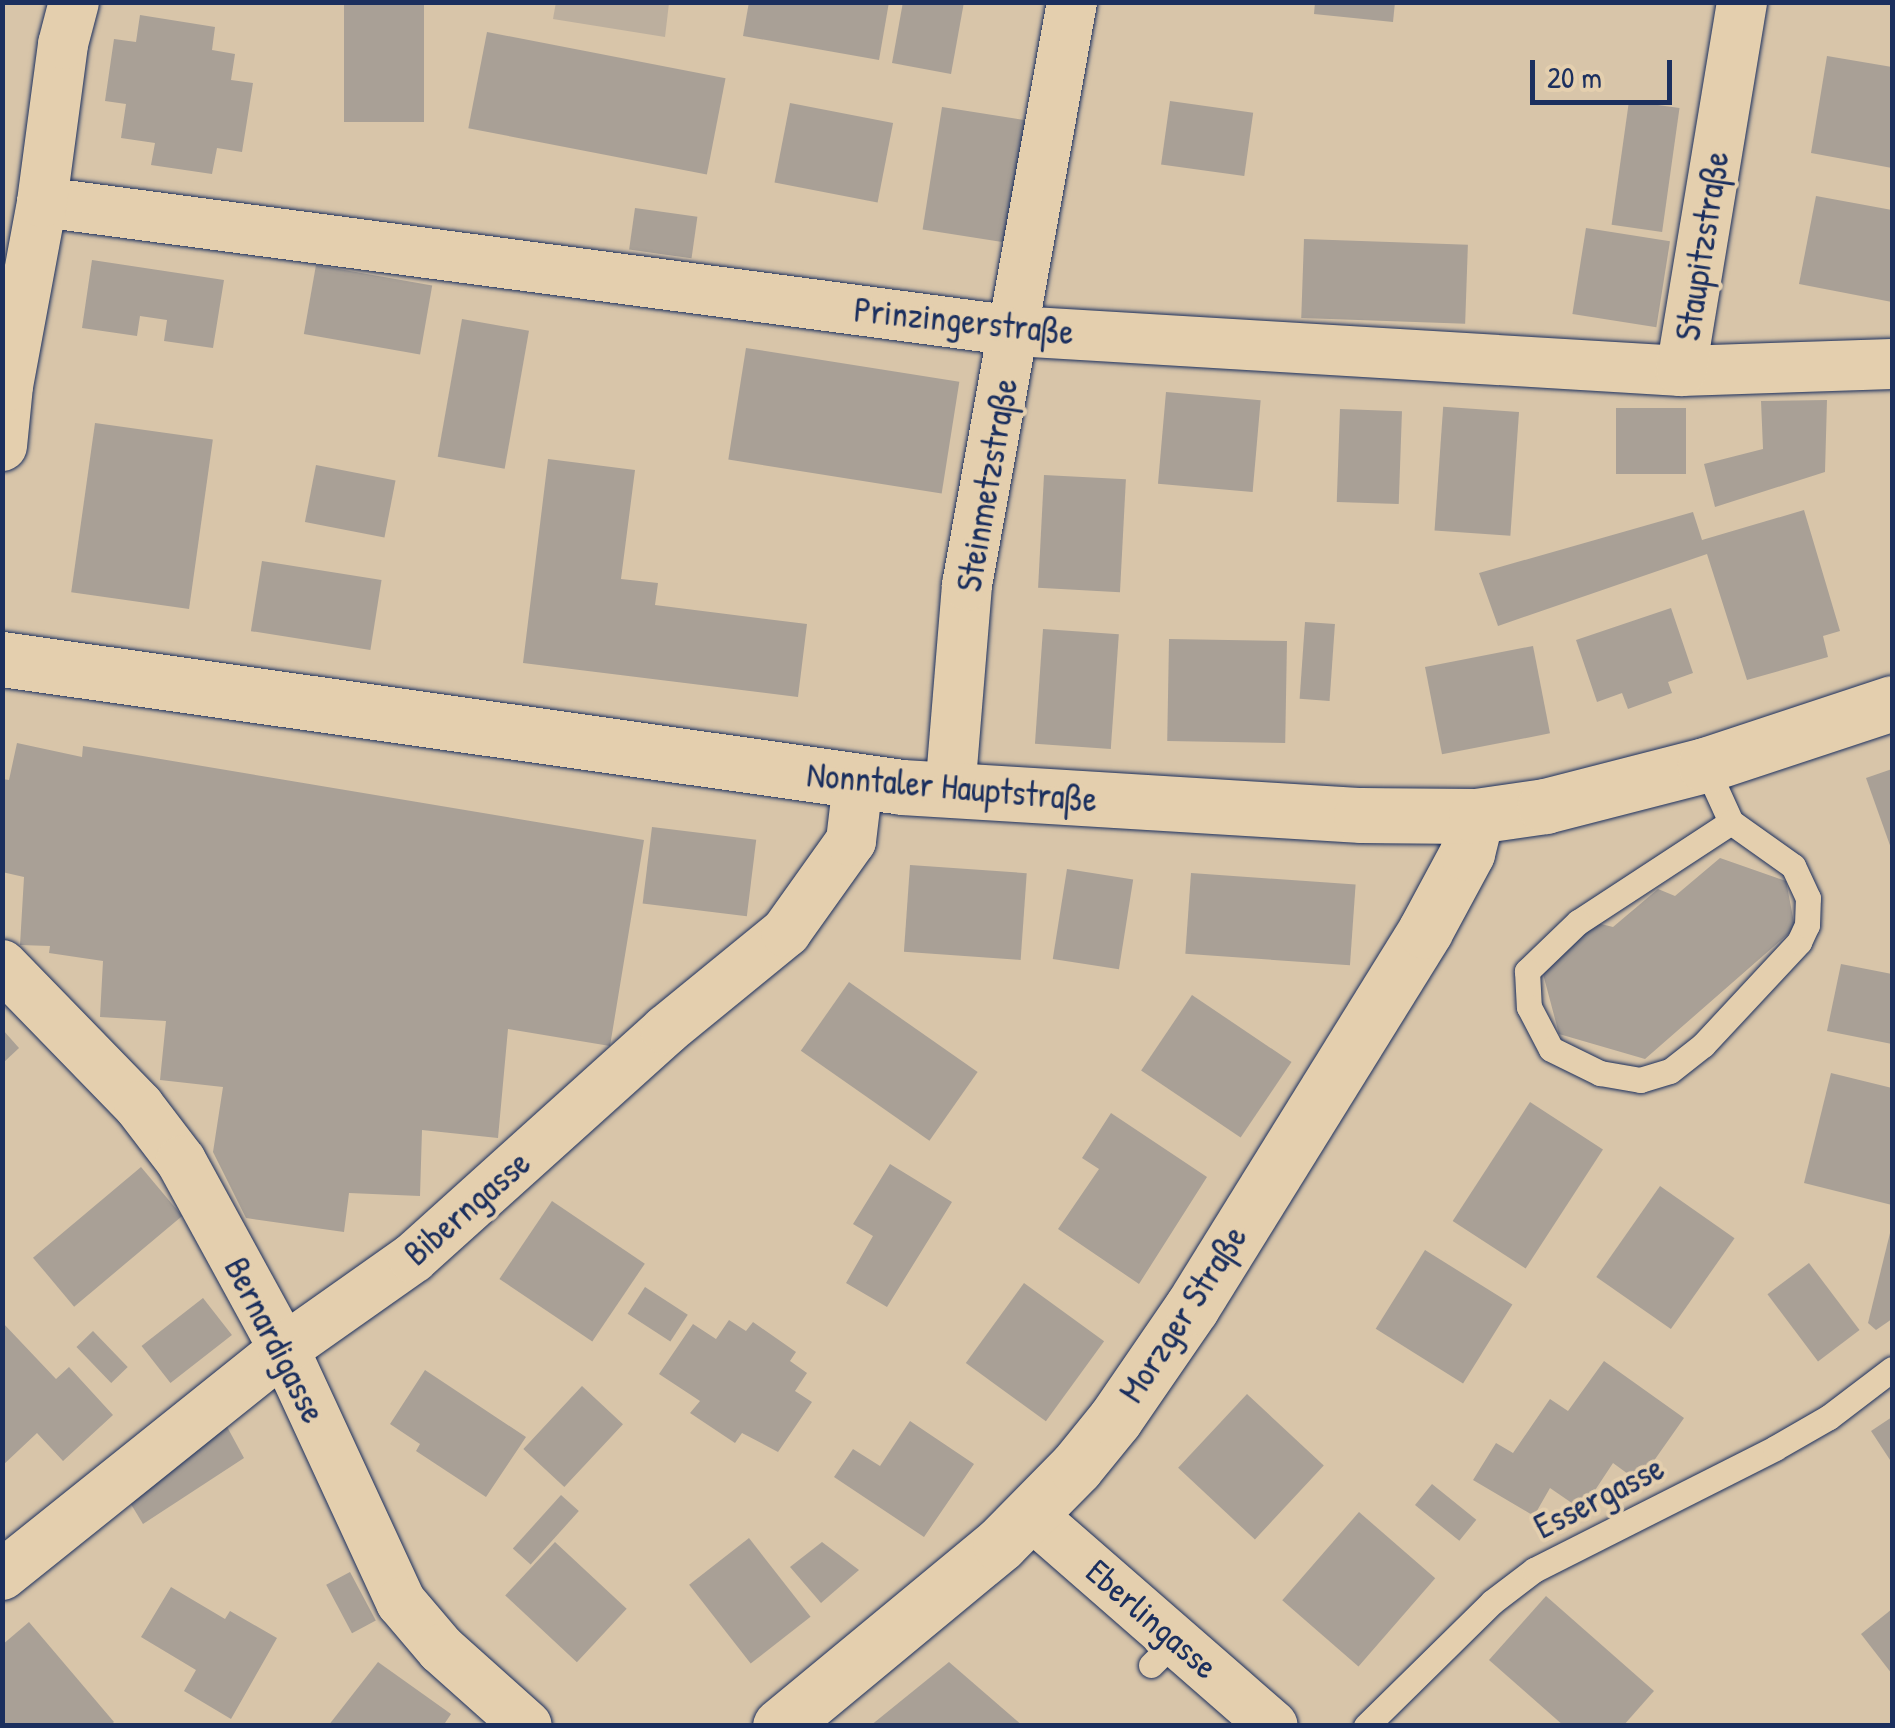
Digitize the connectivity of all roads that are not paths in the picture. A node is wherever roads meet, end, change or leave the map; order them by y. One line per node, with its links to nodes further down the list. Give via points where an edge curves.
1 (74, 2): 4 (street)
2 (1072, 2): 5 (street, Steinmetzstraße)
3 (1742, 2): 7 (street, Staupitzstraße)
4 (42, 202): 5 (street, Prinzingerstraße); 8 (street)
5 (1015, 330): 7 (street, Prinzingerstraße); 13 (street, Steinmetzstraße, via 967,585)
6 (1892, 364): 7 (street, Prinzingerstraße)
7 (1682, 370)
8 (2, 446)
9 (2, 660): 12 (main road, Nonntaler Hauptstraße)
10 (1892, 703): 11 (main road, Nonntaler Hauptstraße)
11 (1704, 765): 14 (main road, Nonntaler Hauptstraße, via 1544,806); 15 (lane)
12 (858, 782): 13 (main road, Nonntaler Hauptstraße); 17 (street, Biberngasse, via 851,841 786,932 666,1030 413,1258)
13 (950, 792): 14 (main road, Nonntaler Hauptstraße)
14 (1476, 816): 19 (main road, Morzger Straße, via 1467,852 1440,906 1192,1306 1114,1419)
15 (1731, 822): 15 (lane, via 1578,922 1527,971 1529,1007 1551,1049 1600,1073 1640,1080 1670,1071 1799,942 1808,898 1794,866)
16 (2, 965): 17 (street, Bernardigasse, via 139,1106 181,1160)
17 (284, 1349): 20 (street, Biberngasse); 21 (street, Bernardigasse, via 400,1602)
18 (1892, 1369): 24 (lane, Essergasse, via 1775,1448 1534,1570 1492,1602)
19 (1030, 1514): 22 (main road, Morzger Straße, via 938,1599); 23 (street, Eberlingasse, via 1163,1653)
20 (2, 1575)
21 (526, 1726)
22 (780, 1726)
23 (1273, 1726)
24 (1366, 1726)

